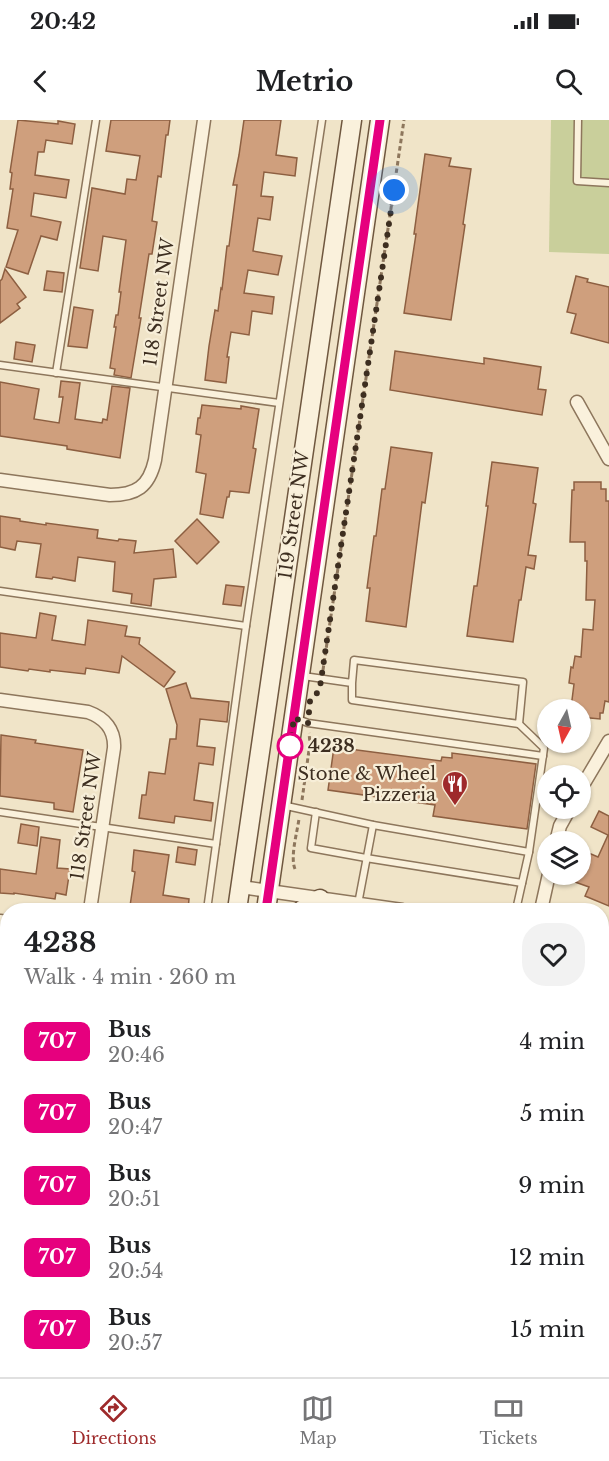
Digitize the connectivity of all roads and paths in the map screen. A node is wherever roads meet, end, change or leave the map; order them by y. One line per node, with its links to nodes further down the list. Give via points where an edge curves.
1 (96, 120): 10 (lane)
2 (204, 120): 11 (street, 118 Street NW)
3 (322, 120): 13 (lane)
4 (352, 120): 39 (main road, 119 Street NW)
5 (380, 120): 18 (main road, 119 Street NW)
6 (404, 120): 19 (path)
7 (578, 120): 8 (lane, via 577,181)
8 (609, 183)
9 (0, 365): 10 (lane)
10 (56, 373): 11 (lane)
11 (164, 388): 13 (lane); 15 (street, 118 Street NW, via 153,470 142,487 127,494 110,495)
12 (577, 402): 14 (street)
13 (279, 403): 17 (lane)
14 (609, 459)
15 (0, 480)
16 (0, 591): 17 (lane)
17 (246, 626): 33 (lane)
18 (300, 675): 19 (lane); 22 (main road, 119 Street NW)
19 (322, 678): 20 (lane)
20 (352, 684): 23 (lane, via 352,700); 23 (lane, via 354,660 523,682)
21 (0, 700): 32 (street, 118 Street NW, via 88,712 110,727 114,748)
22 (301, 720): 25 (lane); 27 (main road, 119 Street NW); 28 (path, via 310,743)
23 (519, 724): 25 (lane, via 544,747)
24 (609, 741): 26 (street)
25 (543, 756): 34 (lane)
26 (591, 771)
27 (282, 805): 28 (lane); 40 (main road, 119 Street NW)
28 (301, 808): 30 (lane); 36 (path, via 293,856)
29 (0, 812): 32 (lane)
30 (315, 812): 31 (lane); 35 (lane, via 311,848)
31 (373, 825): 34 (lane); 35 (lane)
32 (102, 827): 33 (lane); 42 (street, 118 Street NW)
33 (216, 844): 43 (lane)
34 (529, 852): 37 (lane)
35 (366, 858): 37 (lane); 48 (lane)
36 (295, 869)
37 (522, 883): 49 (lane)
38 (547, 885): 50 (street)
39 (241, 887): 40 (street); 44 (main road, 119 Street NW)
40 (268, 891): 41 (street); 45 (main road, 119 Street NW)
41 (320, 899): 46 (main road); 47 (street)
42 (91, 903)
43 (208, 903)
44 (238, 903)
45 (267, 903)
46 (313, 903)
47 (350, 903)
48 (358, 903)
49 (518, 903)
50 (543, 903)

